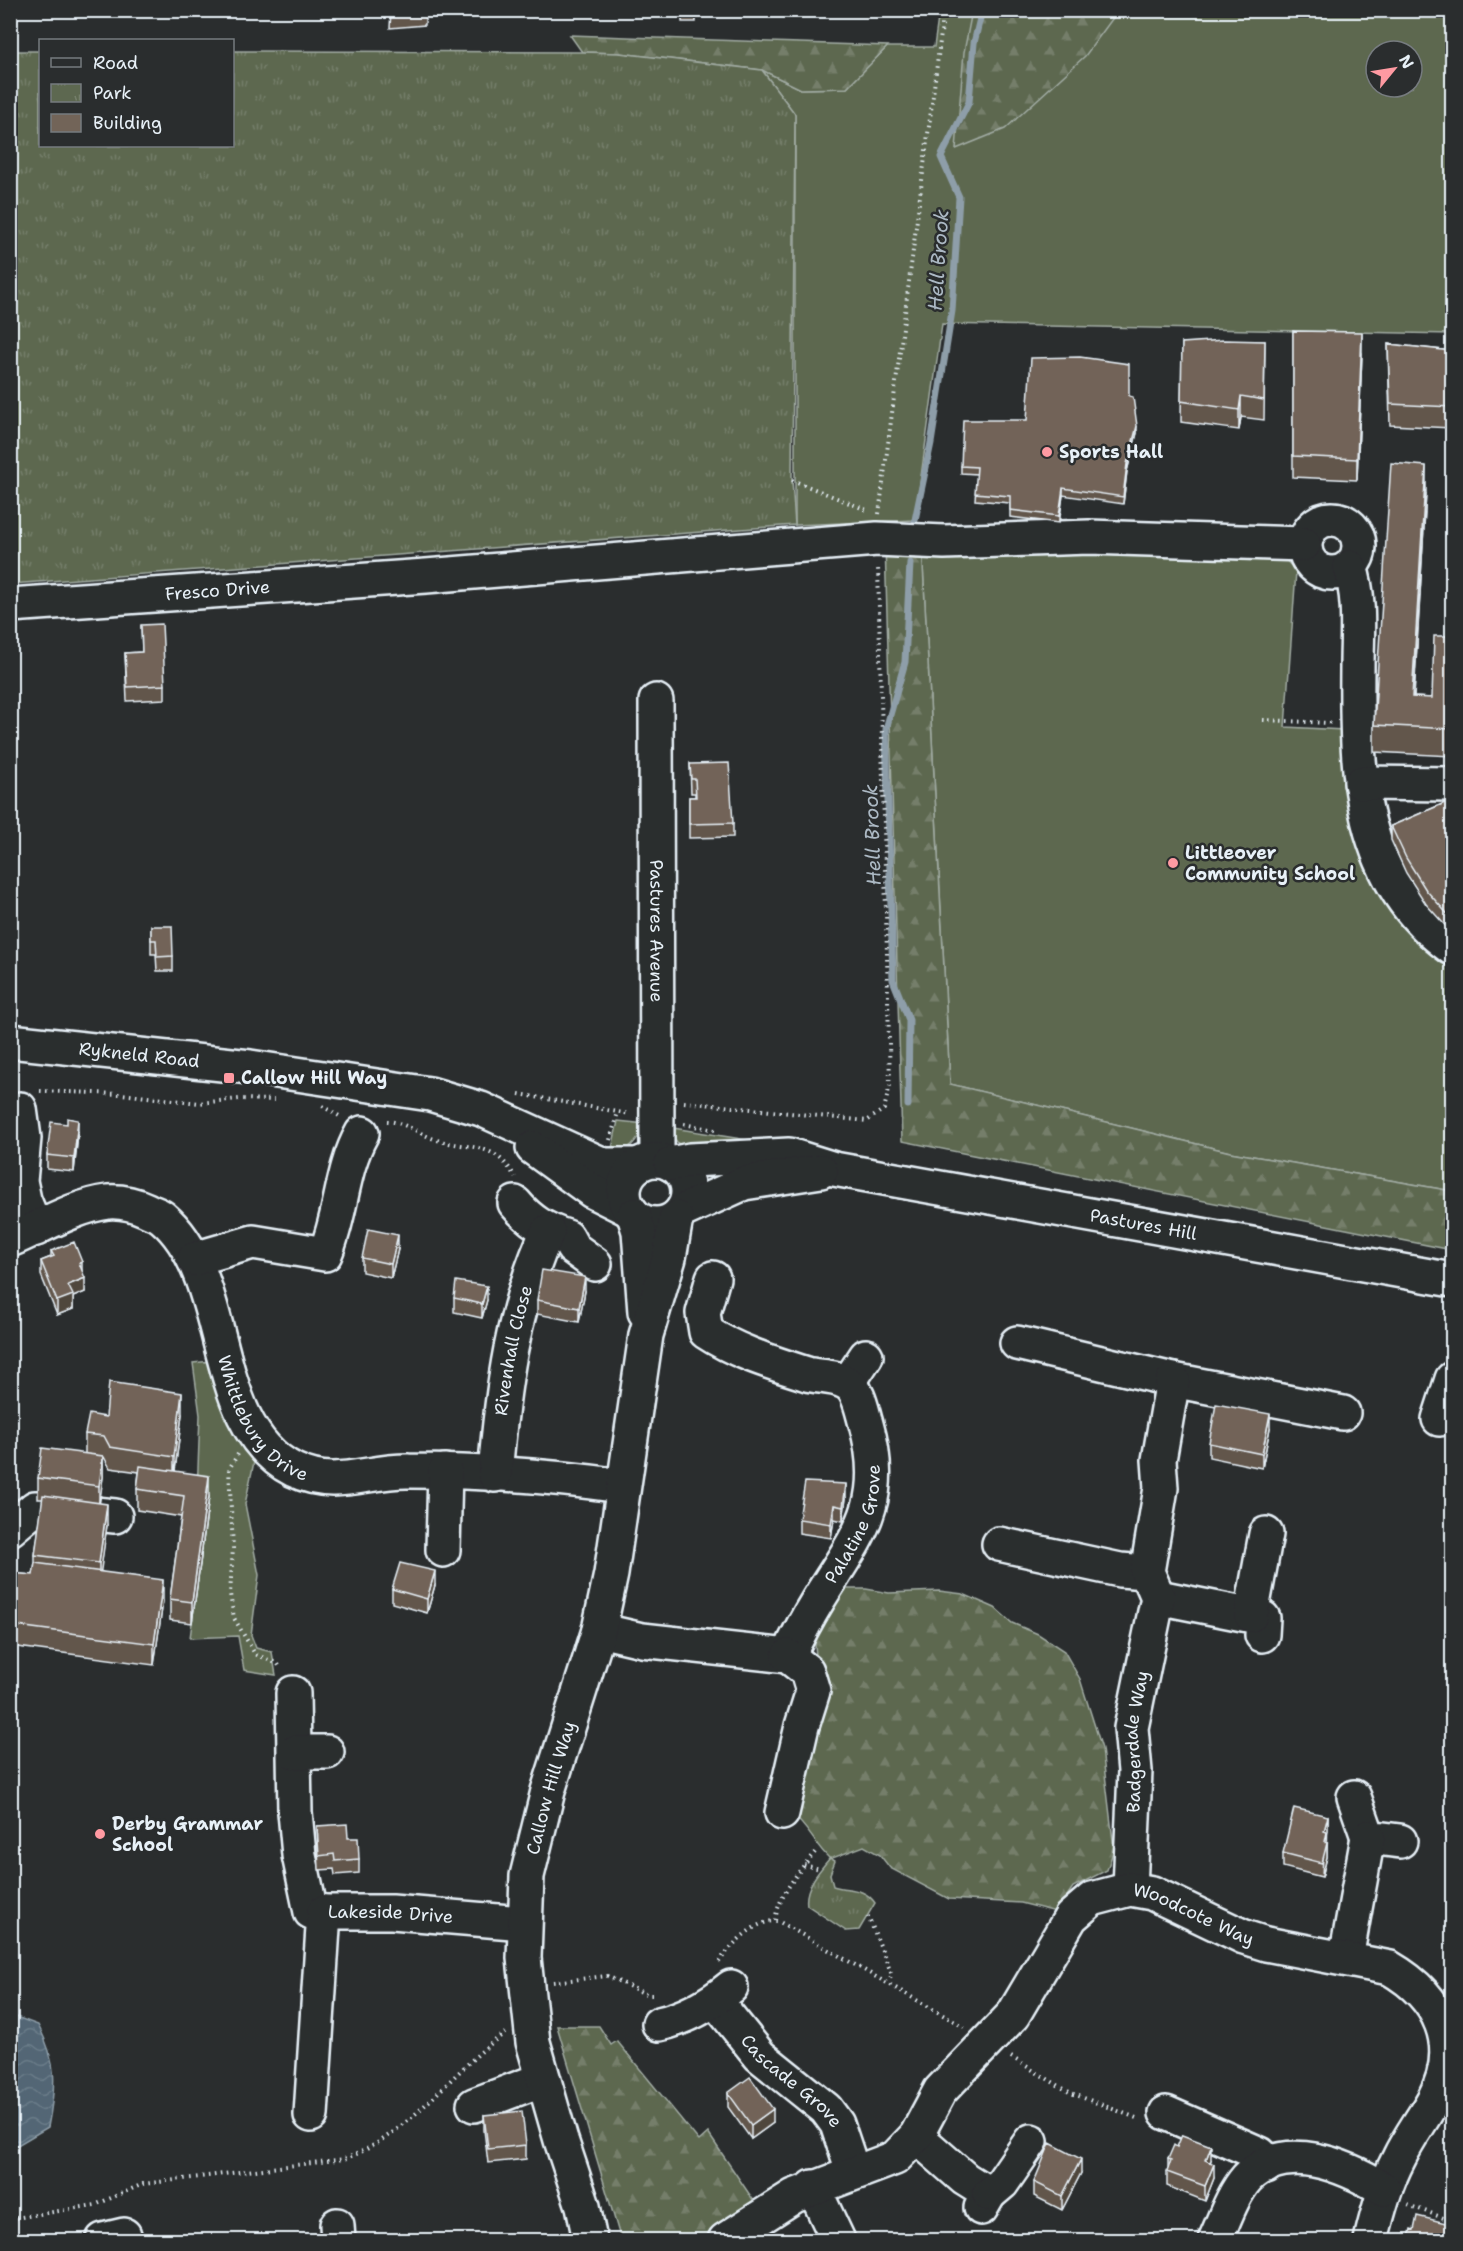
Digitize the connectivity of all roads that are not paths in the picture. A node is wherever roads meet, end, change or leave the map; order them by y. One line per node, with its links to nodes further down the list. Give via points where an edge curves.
1 (1304, 544): 2 (street, via 1312,566 1321,572 1340,573); 2 (street, via 1316,523 1336,519 1346,522 1359,542 1357,558); 3 (street, Fresco Drive, via 1089,537 944,542 878,527 426,576)
2 (1350, 567): 5 (street, via 1357,595)
3 (10, 605)
4 (656, 701): 12 (street, Pastures Avenue)
5 (1362, 783): 6 (street); 7 (street, via 1364,812 1376,849 1393,882 1415,914)
6 (1452, 784)
7 (1452, 948)
8 (10, 1041): 10 (street, Rykneld Road, via 367,1083 430,1094)
9 (28, 1099): 16 (street, via 20,1181)
10 (481, 1109): 12 (street, Rykneld Road, via 604,1165); 14 (street, Rykneld Road, via 592,1191)
11 (364, 1123): 17 (street, via 350,1154 335,1229 325,1254 253,1242)
12 (656, 1163): 13 (street, Pastures Hill, via 789,1155); 14 (street, via 628,1177 624,1192); 15 (street, via 685,1178 688,1189)
13 (834, 1169): 15 (street, Pastures Hill, via 744,1183); 20 (street, Pastures Hill)
14 (632, 1213): 15 (street, via 652,1224 663,1224); 21 (street, Callow Hill Way, via 641,1257)
15 (679, 1214): 21 (street, Callow Hill Way)
16 (23, 1234): 17 (street, Whittlebury Drive, via 89,1206 125,1202 162,1216)
17 (194, 1259): 29 (street, Whittlebury Drive, via 252,1430 279,1461 293,1470 331,1481 385,1471)
18 (595, 1264): 30 (street, Rivenhall Close, via 539,1222 501,1397)
19 (713, 1278): 26 (street, via 703,1313 706,1332 735,1348)
20 (1452, 1280)
21 (646, 1335): 31 (street, Callow Hill Way)
22 (1017, 1343): 25 (street)
23 (866, 1356): 26 (street)
24 (1452, 1379): 28 (street)
25 (1173, 1380): 27 (street); 37 (street, Badgerdale Way, via 1159,1460 1161,1488)
26 (848, 1383): 39 (street, Palatine Grove, via 856,1394 869,1436 874,1464 873,1497 861,1532 818,1599)
27 (1343, 1413)
28 (1439, 1419)
29 (445, 1471): 30 (street, Whittlebury Drive); 36 (street)
30 (495, 1475): 31 (street, Whittlebury Drive, via 548,1476)
31 (621, 1486): 38 (street, Callow Hill Way, via 611,1574)
32 (115, 1516): 33 (street, via 35,1508)
33 (10, 1529)
34 (1266, 1534): 37 (street, via 1258,1576 1256,1625)
35 (999, 1544): 37 (street)
36 (443, 1550)
37 (1142, 1579): 47 (street, Badgerdale Way, via 1131,1728 1135,1771)
38 (599, 1630): 39 (street, via 642,1640); 49 (street, Callow Hill Way, via 535,1836)
39 (788, 1656): 44 (street, via 807,1671 813,1690)
40 (293, 1693): 41 (street, Lakeside Drive)
41 (295, 1752): 42 (street); 48 (street, Lakeside Drive, via 294,1812 299,1855 311,1912)
42 (327, 1752)
43 (1354, 1797): 45 (street)
44 (782, 1813)
45 (1368, 1837): 46 (street); 50 (street)
46 (1400, 1841)
47 (1130, 1889): 50 (street, Woodcote Way, via 1152,1893 1244,1937); 57 (street, Woodcote Way, via 1092,1899 1071,1917 1012,2015 940,2091)
48 (324, 1912): 49 (street, Lakeside Drive, via 392,1912); 55 (street)
49 (523, 1923): 53 (street, Callow Hill Way, via 538,1995 533,2042)
50 (1346, 1958): 52 (street, Woodcote Way, via 1390,1968 1407,1978)
51 (658, 2010): 60 (street, Cascade Grove, via 678,2020 715,1986 760,2056 826,2109 837,2124)
52 (1448, 2023): 62 (street, Woodcote Way, via 1442,2082)
53 (543, 2079): 54 (street); 63 (street, Callow Hill Way, via 583,2205)
54 (474, 2105)
55 (311, 2115)
56 (1155, 2117): 59 (street, via 1260,2154)
57 (916, 2136): 58 (street, via 985,2201); 60 (street, Woodcote Way, via 895,2158)
58 (1031, 2141)
59 (1266, 2166): 62 (street, via 1289,2158 1339,2166); 66 (street, via 1247,2178 1238,2191)
60 (854, 2172): 61 (street, Woodcote Way)
61 (813, 2187): 64 (street, Woodcote Way); 65 (street)
62 (1383, 2192): 67 (street, Woodcote Way)
63 (590, 2241)
64 (725, 2241)
65 (838, 2241)
66 (1215, 2241)
67 (1371, 2241)

